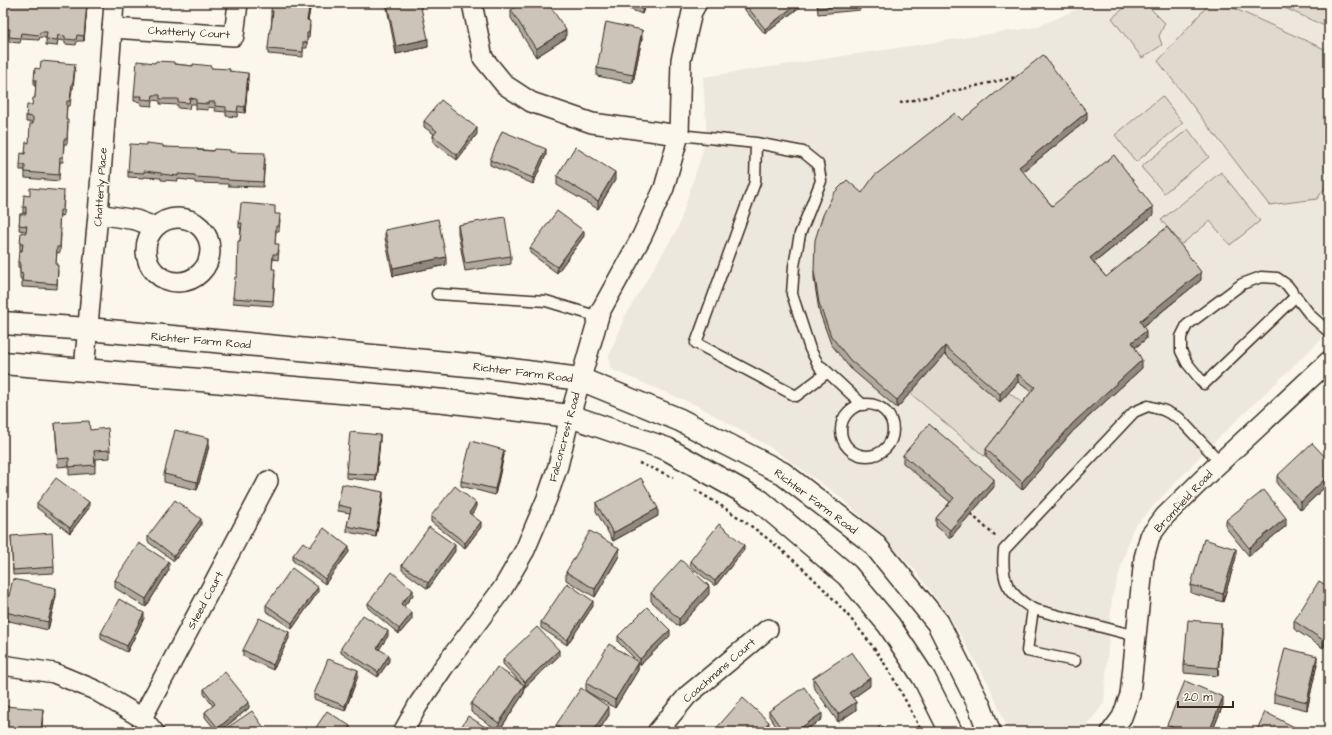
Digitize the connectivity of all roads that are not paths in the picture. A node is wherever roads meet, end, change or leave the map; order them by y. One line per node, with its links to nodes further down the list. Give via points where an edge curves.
1 (114, 3): 5 (street, Chatterly Place)
2 (238, 3): 5 (street, Chatterly Court, via 234,36)
3 (472, 3): 6 (street, via 484,58 505,85 531,102 592,124)
4 (697, 3): 6 (street, Falconcrest Road, via 692,12 681,60)
5 (112, 28): 8 (street, Chatterly Place)
6 (679, 135): 7 (lane); 12 (street, Falconcrest Road, via 664,188)
7 (756, 143): 17 (lane, via 803,152 818,164 821,181 800,234 792,294 810,349); 17 (lane, via 755,182 696,343 796,396 824,375)
8 (98, 214): 9 (street, via 136,220); 14 (street, Chatterly Place)
9 (155, 227)
10 (437, 294): 12 (lane, via 546,301)
11 (1296, 296): 11 (lane, via 1277,278 1262,277 1242,284 1187,325 1181,336 1181,351 1204,384); 15 (lane, via 1311,316)
12 (599, 317): 20 (street, Falconcrest Road)
13 (3, 323): 14 (main road, Richter Farm Road)
14 (88, 329): 19 (street, Chatterly Place); 20 (main road, Richter Farm Road, via 482,366)
15 (1329, 332)
16 (1329, 361): 23 (street, Bromfield Road)
17 (817, 362): 21 (lane)
18 (3, 363): 19 (main road)
19 (84, 370): 22 (main road, via 445,400)
20 (580, 379): 22 (street, Falconcrest Road); 34 (main road, Richter Farm Road, via 680,420 782,473 873,543 938,623 980,707)
21 (863, 405): 21 (lane, via 876,406 884,410 892,425 890,443 878,454 869,456 860,456 850,450 842,439 841,431 846,415 852,409)
22 (570, 416): 31 (street, Falconcrest Road, via 558,466 525,550 503,588 418,704); 33 (main road, via 667,448 760,500 847,575 889,625 924,678)
23 (1220, 462): 25 (lane, via 1179,418 1148,406 1134,412 1004,550 1002,568 1007,584 1019,600); 27 (street, Bromfield Road, via 1165,516 1150,536 1144,558)
24 (268, 482): 30 (street, Steed Court)
25 (1033, 609): 27 (lane); 28 (lane, via 1027,651)
26 (768, 629): 32 (street, Coachmans Court, via 688,695)
27 (1136, 636): 35 (street, Bromfield Road, via 1130,695 1122,717)
28 (1075, 661)
29 (3, 665): 30 (street, via 54,673 95,690)
30 (148, 725)
31 (403, 732)
32 (657, 732)
33 (951, 732)
34 (989, 732)
35 (1111, 732)

